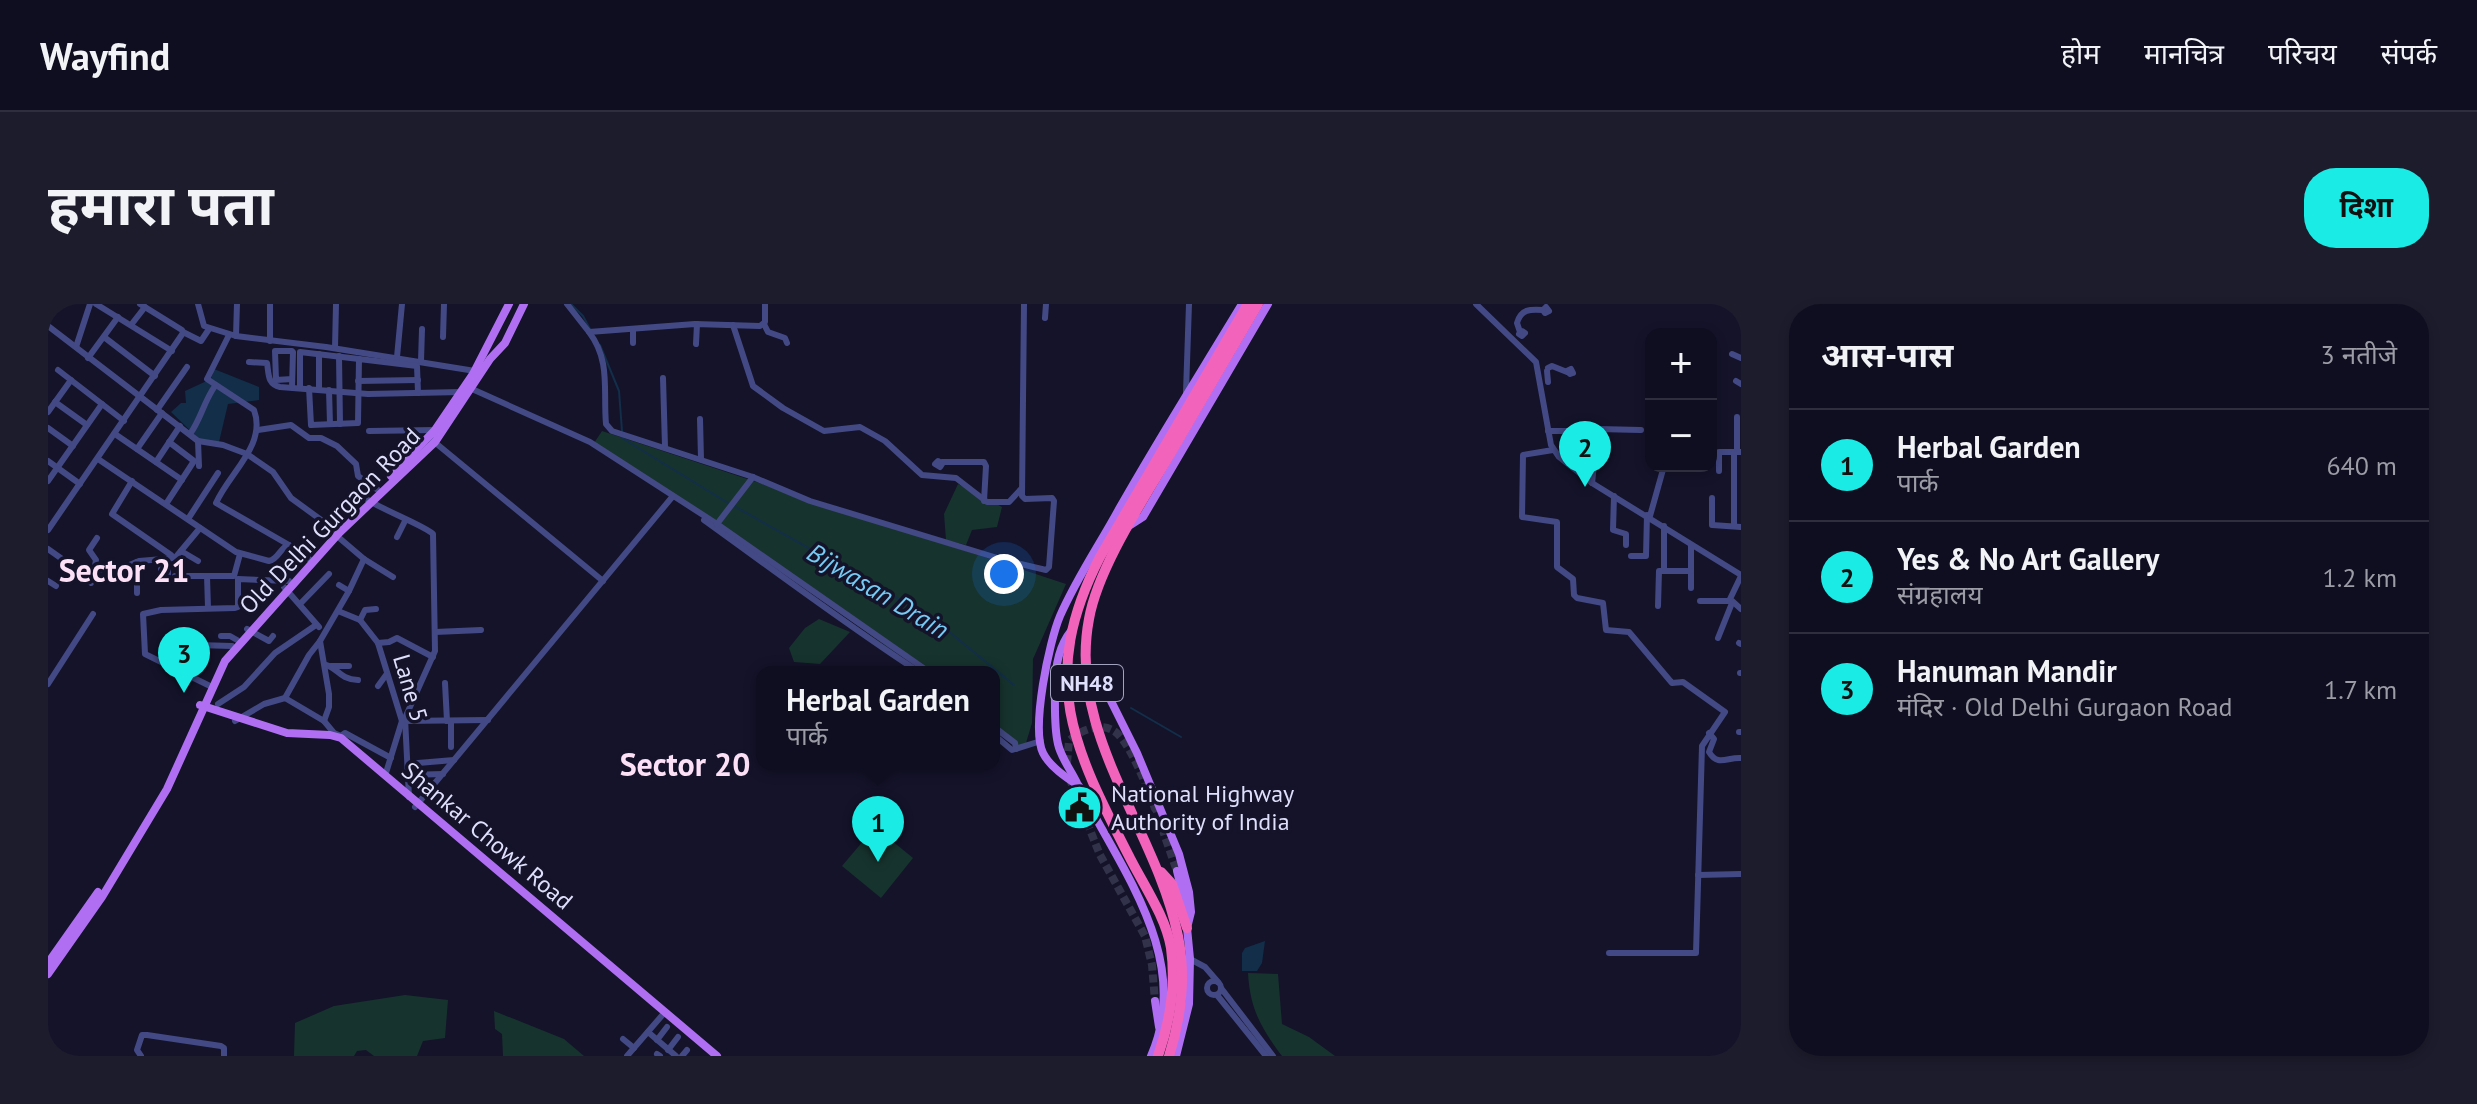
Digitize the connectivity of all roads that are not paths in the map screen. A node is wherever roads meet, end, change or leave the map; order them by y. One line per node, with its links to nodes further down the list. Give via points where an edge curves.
1 (90, 304): 44 (street)
2 (96, 304): 22 (street)
3 (198, 304): 29 (street)
4 (237, 304): 34 (street)
5 (270, 304): 39 (street)
6 (336, 304): 45 (street)
7 (402, 304): 51 (street)
8 (444, 304): 37 (street)
9 (509, 304): 38 (main road, Old Delhi Gurgaon Road)
10 (524, 304): 46 (main road, Old Delhi Gurgaon Road)
11 (567, 304): 33 (street)
12 (765, 304): 25 (street)
13 (1024, 304): 131 (street)
14 (1046, 304): 23 (street)
15 (1189, 304): 81 (street)
16 (1245, 304): 81 (main road); 194 (highway, NH48, via 1085,585)
17 (1258, 304): 89 (highway, NH48)
18 (1268, 304): 98 (main road)
19 (1476, 304): 35 (street)
20 (142, 306): 26 (street); 32 (street)
21 (1543, 310): 35 (street, via 1522,313 1517,323)
22 (118, 317): 26 (street); 36 (street)
23 (1045, 318)
24 (697, 324): 27 (street); 31 (street); 42 (street)
25 (764, 324): 27 (street); 41 (street)
26 (131, 325): 47 (street)
27 (733, 325): 137 (street, via 757,391 821,430 864,429 922,475 956,478)
28 (48, 326): 44 (street)
29 (209, 329): 32 (street, via 201,341); 34 (street)
30 (422, 329): 55 (street)
31 (633, 330): 33 (street); 40 (street)
32 (183, 332): 47 (street)
33 (589, 332): 110 (street, via 605,365 608,427)
34 (233, 336): 39 (street); 71 (street, via 207,375)
35 (1520, 336): 43 (street); 58 (street)
36 (104, 337): 52 (street); 63 (street)
37 (443, 337)
38 (491, 339): 46 (main road, via 498,338); 60 (main road, Old Delhi Gurgaon Road)
39 (270, 341): 45 (street)
40 (633, 343)
41 (787, 343)
42 (696, 344)
43 (1528, 344)
44 (76, 347): 52 (street)
45 (335, 348): 51 (street)
46 (499, 350): 77 (main road, Old Delhi Gurgaon Road)
47 (172, 351): 63 (street)
48 (319, 354): 50 (street); 70 (street, via 300,352); 74 (street)
49 (1732, 354): 53 (street)
50 (339, 356): 54 (street); 76 (street)
51 (397, 357): 55 (street)
52 (88, 358): 82 (street)
53 (1741, 358)
54 (359, 359): 66 (street, via 417,366); 68 (street)
55 (421, 361): 60 (street)
56 (249, 362): 70 (street, via 265,362 272,385)
57 (187, 367): 62 (street)
58 (1544, 369): 61 (street, via 1552,366); 69 (street); 102 (street)
59 (58, 370): 65 (street)
60 (475, 371): 77 (main road, Old Delhi Gurgaon Road)
61 (1567, 372)
62 (181, 375): 67 (street); 72 (street)
63 (155, 376): 82 (street)
64 (663, 378): 110 (street)
65 (71, 380): 84 (street); 85 (street)
66 (418, 380): 68 (street); 80 (street)
67 (190, 381)
68 (358, 381): 79 (street)
69 (1548, 382)
70 (295, 384): 70 (street, via 276,379 275,351 292,351); 73 (street)
71 (215, 386): 99 (street, via 254,410); 105 (street)
72 (173, 387): 78 (street); 83 (street)
73 (309, 388): 74 (street); 93 (street, via 310,424)
74 (319, 389): 75 (street)
75 (329, 390): 76 (street); 93 (street)
76 (339, 391): 79 (street); 94 (street)
77 (468, 391): 80 (street); 106 (main road, Old Delhi Gurgaon Road); 134 (street, via 590,442)
78 (181, 393)
79 (358, 393): 80 (street); 94 (street, via 359,422)
80 (418, 393)
81 (1186, 394): 207 (main road, via 1073,590)
82 (139, 398): 88 (street); 92 (street)
83 (165, 399): 86 (street); 88 (street)
84 (55, 402): 87 (street); 95 (street)
85 (102, 404): 92 (street); 95 (street)
86 (172, 404)
87 (48, 412)
88 (159, 412): 96 (street); 111 (street)
89 (1193, 414): 98 (highway); 143 (highway, NH48)
90 (1737, 417): 113 (street)
91 (700, 419): 116 (street)
92 (124, 421): 104 (street)
93 (330, 424): 94 (street)
94 (340, 424)
95 (87, 425): 109 (street)
96 (180, 426): 105 (street); 108 (street)
97 (48, 428): 109 (street)
98 (1195, 428): 143 (main road, via 1143,517)
99 (258, 430): 114 (street); 132 (street, via 291,425 309,438 336,445 356,464 358,476)
100 (1641, 430): 129 (street, via 1598,429)
101 (369, 431): 106 (street)
102 (1548, 431): 103 (street); 112 (street)
103 (1580, 431)
104 (115, 434): 111 (street); 115 (street)
105 (190, 434): 107 (street)
106 (433, 437): 132 (main road, Old Delhi Gurgaon Road); 136 (main road, Old Delhi Gurgaon Road); 172 (street)
107 (198, 441): 114 (street); 119 (street)
108 (169, 442): 118 (street); 119 (street)
109 (73, 446): 121 (street)
110 (665, 447): 116 (street)
111 (137, 449): 118 (street)
112 (1553, 450): 129 (street); 230 (street, via 1523,455 1522,517 1557,522 1557,567 1573,579 1577,598 1603,603 1606,630 1629,632 1672,683 1683,682 1724,709)
113 (1737, 452): 122 (street, via 1719,452); 145 (street)
114 (247, 454): 148 (street, via 273,472 291,498); 151 (street, via 216,503)
115 (98, 459): 128 (street); 130 (street)
116 (701, 459): 125 (street)
117 (48, 461): 121 (street)
118 (156, 462): 126 (street)
119 (197, 462): 126 (street)
120 (942, 462): 137 (street, via 984,462)
121 (57, 468): 127 (street); 130 (street)
122 (1719, 471)
123 (1662, 472): 139 (street)
124 (218, 473): 140 (street)
125 (753, 477): 131 (street, via 810,501 1046,570 1054,501 1025,499); 142 (street)
126 (182, 480): 138 (street)
127 (48, 481)
128 (132, 481): 138 (street); 158 (street, via 111,514)
129 (1592, 483): 133 (street)
130 (80, 484): 147 (street)
131 (1022, 488): 137 (street, via 1009,502)
132 (378, 490): 136 (main road, Old Delhi Gurgaon Road)
133 (1614, 496): 139 (street); 152 (street, via 1613,530 1626,534)
134 (672, 497): 142 (street); 172 (street); 212 (street)
135 (1712, 498): 145 (street, via 1712,525)
136 (369, 501): 141 (street); 148 (main road, Old Delhi Gurgaon Road)
137 (984, 501)
138 (166, 504): 140 (street)
139 (1648, 516): 144 (street); 157 (street, via 1646,556)
140 (188, 519): 146 (street)
141 (405, 521): 149 (street); 199 (street, via 433,534)
142 (717, 524): 213 (street)
143 (1129, 526): 214 (highway, NH48, via 1096,590 1088,619)
144 (1664, 526): 153 (street); 164 (street)
145 (1737, 526)
146 (200, 528): 155 (street); 156 (street)
147 (48, 530)
148 (337, 533): 159 (main road, Old Delhi Gurgaon Road); 160 (street); 177 (main road, Old Delhi Gurgaon Road)
149 (397, 537)
150 (97, 538): 165 (street, via 89,550 96,559)
151 (289, 545): 156 (street, via 272,560); 159 (street)
152 (1626, 545)
153 (1691, 545): 166 (street); 169 (street)
154 (48, 549): 163 (street)
155 (181, 551): 158 (street); 161 (street)
156 (240, 554): 168 (street, via 234,576)
157 (1631, 556)
158 (167, 558): 162 (street); 168 (street, via 172,575); 173 (street)
159 (309, 559): 177 (main road, Old Delhi Gurgaon Road)
160 (364, 559): 170 (street); 179 (street)
161 (198, 561)
162 (137, 562): 165 (street); 180 (street)
163 (72, 566)
164 (1664, 568)
165 (94, 571): 174 (street)
166 (1691, 571): 178 (street); 185 (street, via 1659,571)
167 (329, 574): 184 (street)
168 (207, 576): 186 (street)
169 (1741, 576): 183 (street)
170 (393, 577)
171 (48, 581): 176 (street)
172 (603, 581): 225 (street)
173 (161, 582)
174 (91, 583)
175 (339, 585): 179 (street)
176 (56, 586)
177 (287, 586): 184 (street); 186 (street, via 238,579 237,607); 195 (main road, Old Delhi Gurgaon Road)
178 (1691, 588)
179 (349, 591): 189 (street)
180 (137, 593)
181 (1700, 601): 182 (street)
182 (1714, 601): 183 (street); 190 (street)
183 (1731, 602): 188 (street); 202 (street)
184 (300, 604): 193 (street)
185 (1658, 606)
186 (208, 608): 219 (street, via 143,615 145,654)
187 (376, 609): 192 (street, via 365,610)
188 (1741, 609)
189 (338, 611): 192 (street, Lane 5); 198 (street)
190 (1714, 611)
191 (93, 614): 218 (street)
192 (360, 620): 205 (street, Lane 5)
193 (316, 625): 197 (street); 198 (street)
194 (1072, 629): 209 (main road); 247 (highway, NH48, via 1066,686 1079,753)
195 (249, 630): 201 (street, via 269,641); 204 (main road, Old Delhi Gurgaon Road); 219 (main road, Old Delhi Gurgaon Road)
196 (481, 630): 199 (street)
197 (307, 631): 203 (street); 222 (street)
198 (325, 632): 203 (street)
199 (435, 632): 208 (street)
200 (221, 636): 204 (street, via 234,636)
201 (273, 636)
202 (1718, 638)
203 (320, 642): 210 (street); 221 (street)
204 (235, 643): 206 (street); 219 (main road, Old Delhi Gurgaon Road)
205 (378, 643): 208 (street, via 396,637); 215 (street, Lane 5)
206 (197, 645)
207 (1049, 648): 209 (main road); 232 (main road)
208 (433, 657): 228 (street)
209 (1058, 660): 243 (main road, via 1058,747)
210 (329, 666): 211 (street); 216 (street, via 343,678); 226 (street)
211 (349, 666)
212 (910, 666)
213 (920, 666)
214 (1086, 670): 248 (highway, NH48, via 1096,726); 252 (main road, via 1107,693 1131,740 1179,854 1191,904)
215 (386, 675): 220 (street); 228 (street, Lane 5)
216 (358, 680)
217 (445, 683): 227 (street)
218 (48, 684)
219 (209, 685): 223 (main road, Old Delhi Gurgaon Road)
220 (378, 686)
221 (285, 698): 224 (street); 226 (street)
222 (218, 704)
223 (201, 707): 224 (main road, Shankar Chowk Road); 241 (main road, Old Delhi Gurgaon Road)
224 (236, 719): 242 (main road, Shankar Chowk Road, via 287,733 336,735); 245 (main road, Shankar Chowk Road, via 286,736 336,740)
225 (488, 720): 227 (street); 237 (street)
226 (324, 721): 235 (street, via 334,733 345,733)
227 (449, 721): 228 (street); 233 (street)
228 (403, 722): 235 (street); 240 (street, Lane 5)
229 (1000, 731): 234 (street, via 1013,741)
230 (1709, 733): 236 (street, via 1714,739 1709,752 1715,760); 251 (street, via 1702,746)
231 (1000, 740): 234 (street)
232 (1041, 741): 234 (street); 243 (main road, via 1043,754)
233 (451, 747)
234 (1013, 750)
235 (391, 758): 242 (street)
236 (1741, 758)
237 (454, 760): 238 (street); 239 (street)
238 (418, 763)
239 (443, 774): 240 (street); 245 (street)
240 (408, 775): 244 (street, Lane 5)
241 (171, 776): 255 (main road, Old Delhi Gurgaon Road); 256 (main road, Old Delhi Gurgaon Road, via 102,897)
242 (385, 776): 244 (main road, Shankar Chowk Road)
243 (1079, 786): 246 (main road)
244 (409, 797): 245 (main road, Shankar Chowk Road)
245 (416, 806): 259 (main road, Shankar Chowk Road)
246 (1114, 851): 247 (highway); 261 (main road, via 1152,928 1164,971)
247 (1127, 852): 274 (highway, NH48, via 1170,946 1172,993)
248 (1156, 868): 252 (highway, via 1172,884); 275 (highway, NH48, via 1181,962 1180,1006)
249 (1177, 871): 252 (main road)
250 (1741, 874): 251 (street)
251 (1698, 875): 253 (street, via 1696,953)
252 (1187, 928): 254 (main road)
253 (1609, 953)
254 (1190, 959): 257 (street, via 1205,967); 276 (main road, via 1189,1004)
255 (48, 963)
256 (48, 974)
257 (1219, 988): 277 (street); 278 (street)
258 (1155, 1001): 261 (main road)
259 (665, 1013): 262 (street); 272 (main road, Shankar Chowk Road)
260 (667, 1027): 265 (street)
261 (1160, 1031): 273 (main road)
262 (648, 1032): 265 (street); 267 (street)
263 (678, 1037): 266 (street)
264 (623, 1039): 267 (street)
265 (657, 1040): 266 (street)
266 (668, 1050): 271 (street)
267 (631, 1051): 268 (street)
268 (645, 1053)
269 (141, 1056): 270 (street, via 137,1050 142,1035 147,1035 221,1046)
270 (224, 1056)
271 (675, 1056)
272 (715, 1056)
273 (1151, 1056)
274 (1158, 1056)
275 (1169, 1056)
276 (1176, 1056)
277 (1266, 1056)
278 (1273, 1056)

